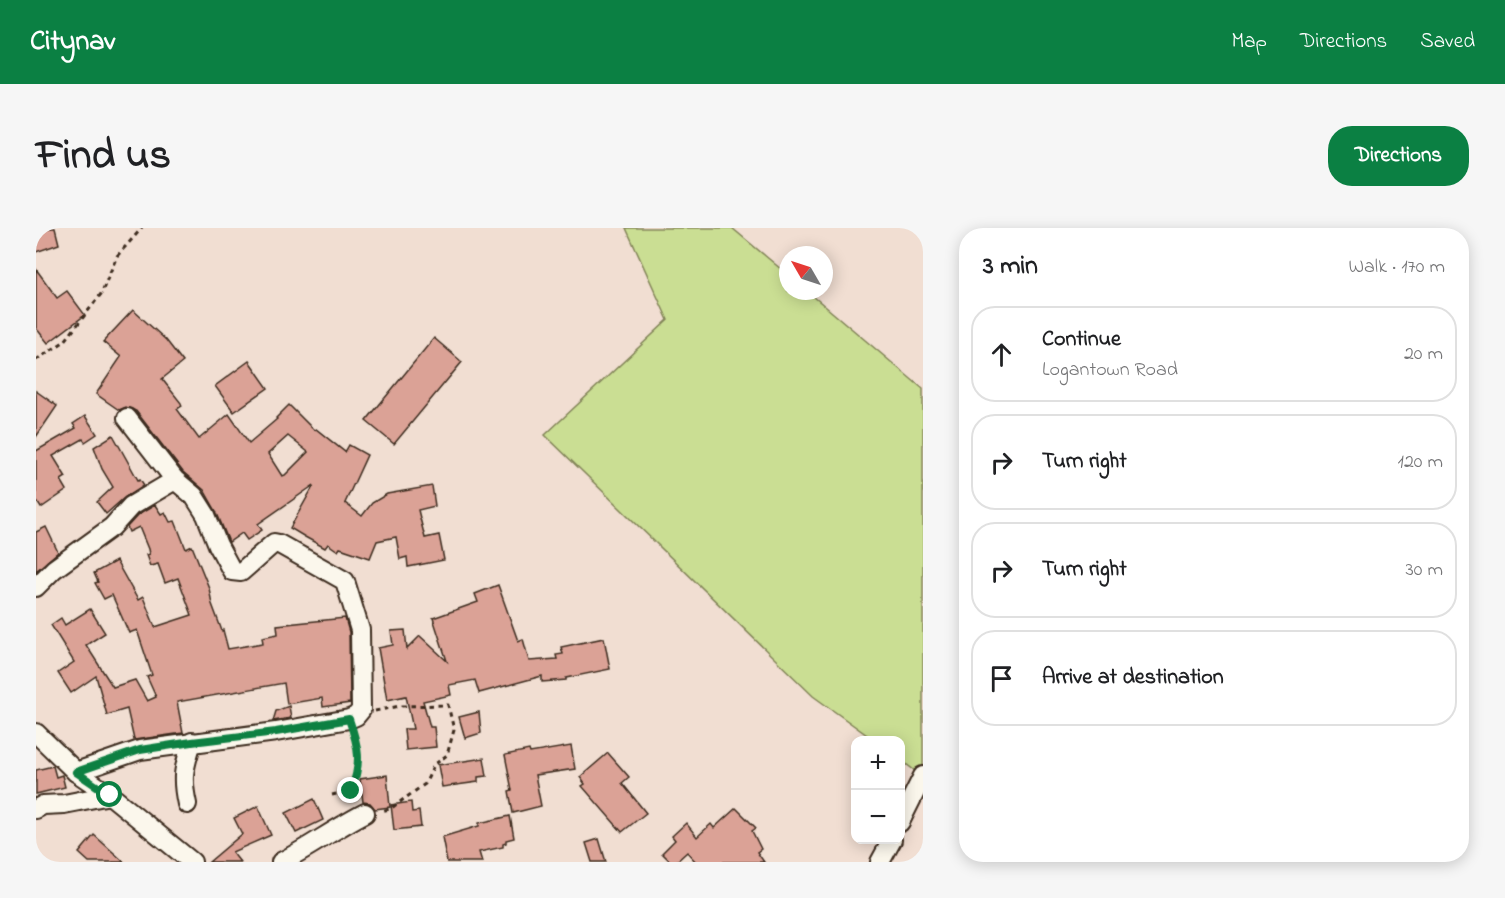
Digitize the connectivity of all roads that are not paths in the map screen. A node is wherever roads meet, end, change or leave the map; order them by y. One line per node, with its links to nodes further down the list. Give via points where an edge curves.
1 (127, 418): 2 (street)
2 (175, 480): 3 (street, via 131,506); 5 (street, via 194,496 234,572 241,572 274,543 289,549 345,581 360,630 361,710 354,717)
3 (36, 587)
4 (36, 733): 6 (street)
5 (192, 742): 6 (street, via 140,750); 9 (street, via 183,772)
6 (76, 772): 8 (street)
7 (923, 776): 11 (street)
8 (110, 795): 10 (street); 14 (street)
9 (187, 804)
10 (36, 808)
11 (905, 812)
12 (365, 813): 15 (street)
13 (890, 844): 16 (street)
14 (192, 862)
15 (281, 862)
16 (880, 862)

